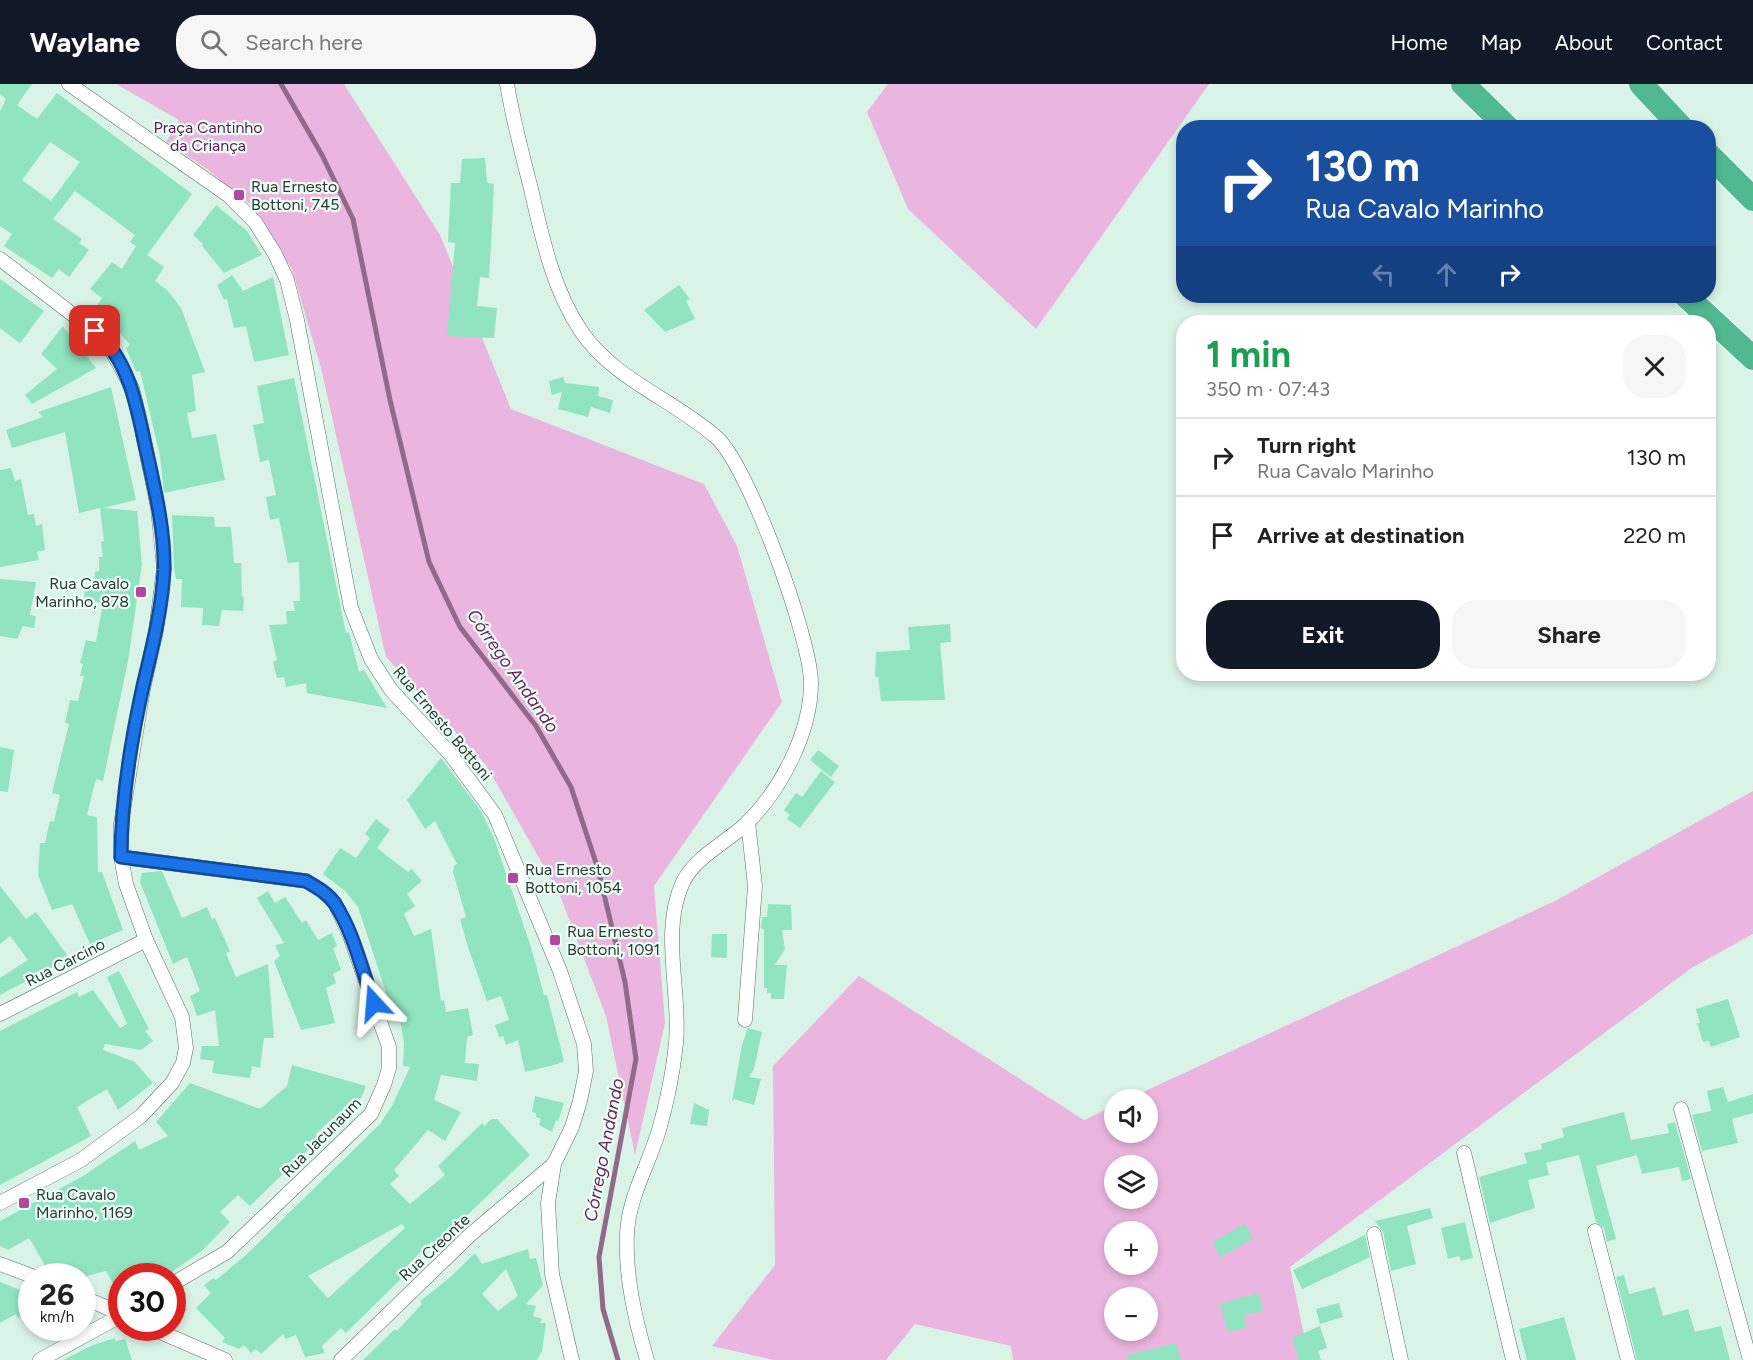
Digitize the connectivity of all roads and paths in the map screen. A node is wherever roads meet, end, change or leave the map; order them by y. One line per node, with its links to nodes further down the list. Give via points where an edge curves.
1 (69, 84): 21 (street, Rua Ernesto Bottoni, via 228,195 255,222 287,280 351,608 371,659 391,690 451,755 495,814 560,971 584,1044 586,1071 580,1101)
2 (507, 84): 14 (street, via 541,233 560,291 579,329 597,353 720,439 754,503 804,639 811,680 802,734 787,770)
3 (1463, 84): 5 (highway)
4 (1641, 84): 6 (highway)
5 (1500, 120)
6 (1675, 120)
7 (1716, 162): 8 (highway)
8 (1753, 199)
9 (0, 258): 15 (street, via 106,340 119,360 132,388 156,498 162,544 162,592 121,824)
10 (1694, 303): 11 (highway)
11 (1707, 315)
12 (1716, 324): 13 (highway)
13 (1753, 358)
14 (748, 822): 18 (street, via 755,886); 34 (street, via 686,876 675,901 673,937 679,1020 675,1053 659,1132 637,1187 627,1230 631,1296)
15 (121, 857): 16 (street); 27 (street, Rua Jacunaum, via 306,881 322,891 335,903 350,936 389,1047 389,1068 371,1114 227,1252)
16 (146, 940): 17 (street, Rua Carcino); 22 (street, via 182,1017 186,1048 172,1083 112,1139)
17 (0, 1014)
18 (745, 1020)
19 (1681, 1109): 38 (street)
20 (1464, 1153): 36 (street)
21 (554, 1164): 32 (street, Rua Creonte, via 470,1235); 33 (street, Rua Ernesto Bottoni, via 548,1203 552,1274)
22 (0, 1203)
23 (1595, 1231): 37 (street)
24 (1374, 1234): 35 (street)
25 (0, 1264): 26 (street)
26 (18, 1271)
27 (186, 1276)
28 (108, 1322): 30 (street)
29 (181, 1341): 31 (street)
30 (40, 1360)
31 (225, 1360)
32 (340, 1360)
33 (572, 1360)
34 (647, 1360)
35 (1401, 1360)
36 (1513, 1360)
37 (1628, 1360)
38 (1750, 1360)

